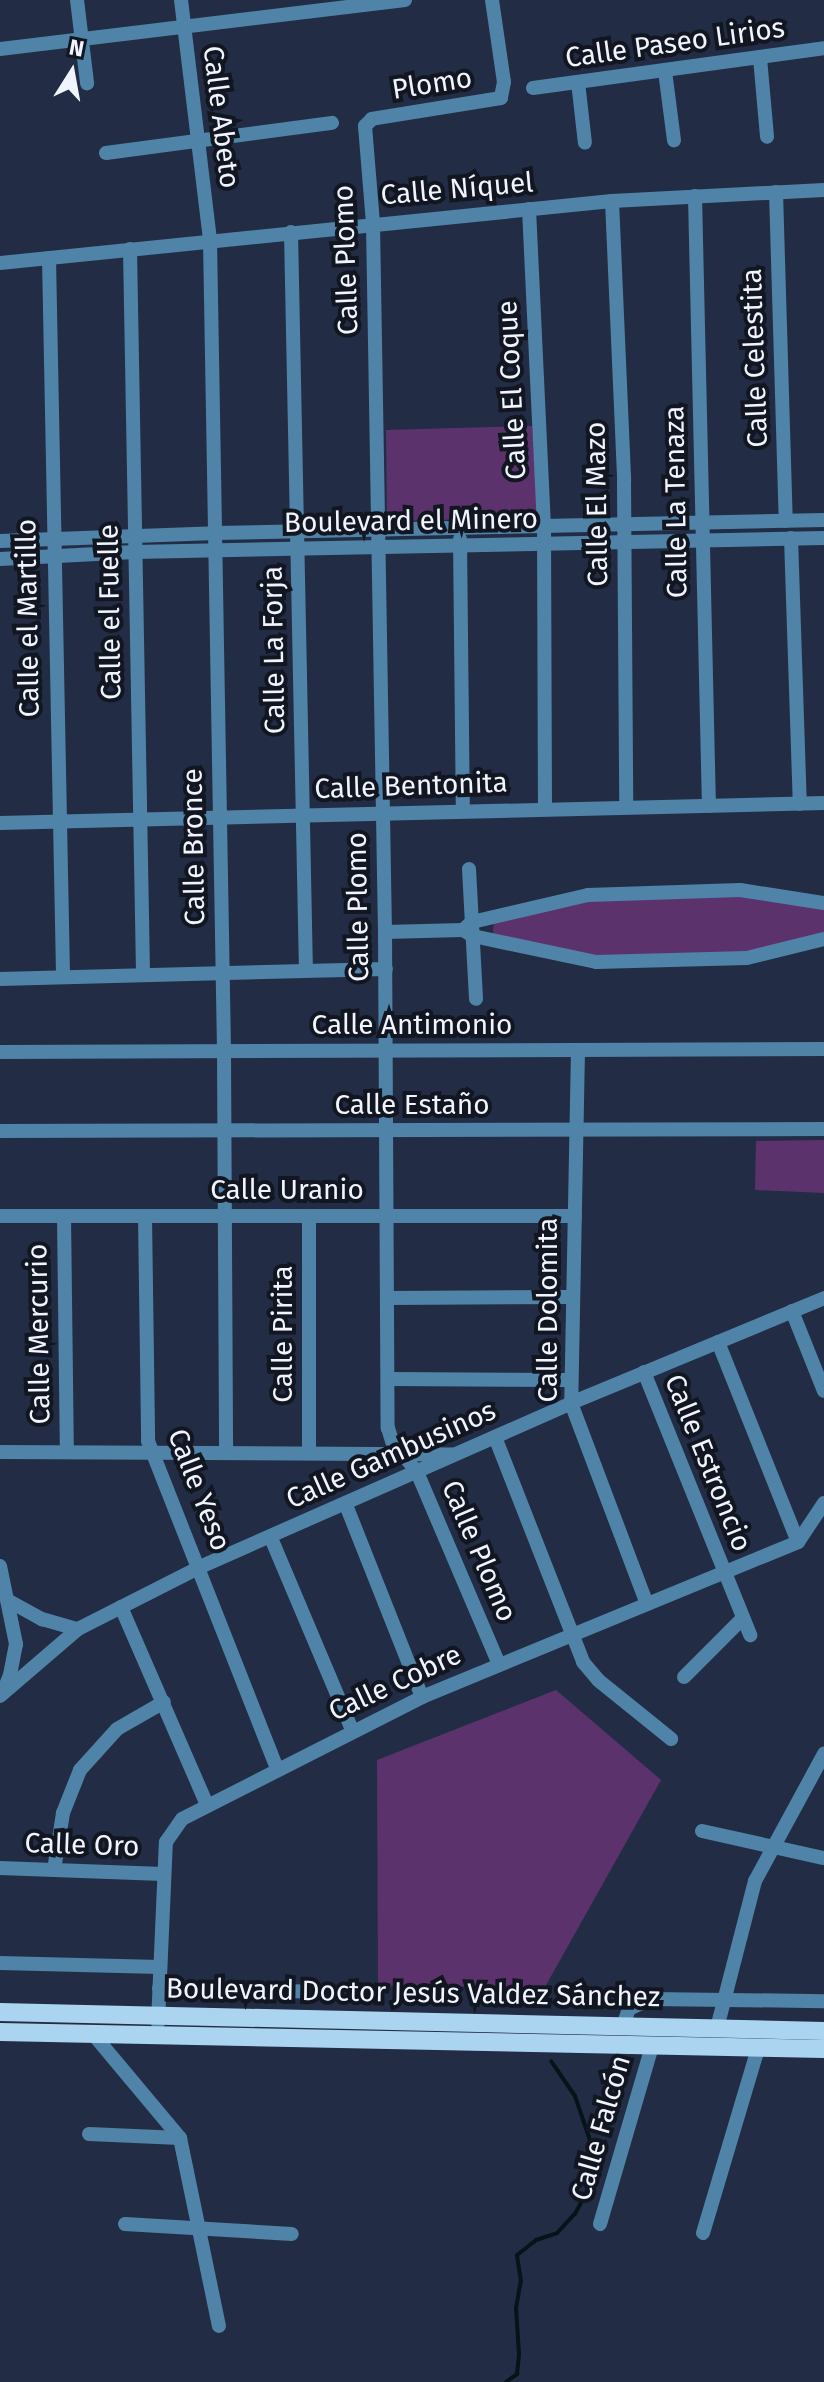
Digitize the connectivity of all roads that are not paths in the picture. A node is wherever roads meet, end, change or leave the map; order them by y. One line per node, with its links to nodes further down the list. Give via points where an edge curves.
1 (77, 0): 6 (street)
2 (181, 0): 5 (street, Calle Abeto)
3 (399, 0): 5 (street)
4 (492, 0): 15 (street, Plomo, via 503,93 497,100)
5 (184, 28): 6 (street); 17 (street, Calle Abeto)
6 (82, 40): 8 (street); 12 (street)
7 (824, 48): 9 (street, Calle Paseo Lirios)
8 (0, 49)
9 (760, 58): 10 (street, Calle Paseo Lirios); 16 (street)
10 (665, 71): 11 (street, Calle Paseo Lirios); 18 (street)
11 (578, 82): 13 (street, Calle Paseo Lirios); 19 (street)
12 (87, 83)
13 (533, 88)
14 (332, 123): 17 (street)
15 (366, 123): 26 (street, Calle Plomo)
16 (767, 137)
17 (199, 140): 20 (street); 28 (street, Calle Abeto)
18 (674, 140)
19 (585, 143)
20 (106, 153)
21 (824, 190): 22 (street, Calle Níquel)
22 (776, 192): 23 (street, Calle Níquel); 33 (street, Calle Celestita)
23 (695, 196): 24 (street, Calle Níquel); 34 (street, Calle La Tenaza)
24 (612, 201): 25 (street, Calle Níquel); 35 (street, Calle El Mazo)
25 (529, 209): 26 (street, Calle Níquel); 36 (street, Calle El Coque)
26 (373, 224): 27 (street, Calle Níquel); 38 (street, Calle Plomo)
27 (291, 232): 28 (street, Calle Níquel); 39 (street, Calle La Forja)
28 (210, 240): 29 (street, Calle Níquel); 40 (street, Calle Bronce)
29 (130, 249): 30 (street, Calle Níquel); 41 (street, Calle el Fuelle)
30 (49, 258): 31 (street, Calle Níquel); 44 (street, Calle el Martillo)
31 (0, 263)
32 (824, 520): 33 (street, Boulevard el Minero)
33 (786, 521): 34 (street, Boulevard el Minero)
34 (703, 523): 35 (street, Boulevard el Minero); 45 (street, Calle La Tenaza)
35 (624, 524): 36 (street, Boulevard el Minero); 47 (street, Calle El Mazo)
36 (544, 525): 37 (street, Boulevard el Minero); 48 (street, Calle El Coque)
37 (460, 528): 38 (street, Boulevard el Minero); 49 (street)
38 (378, 530): 39 (street, Boulevard el Minero); 50 (street, Calle Plomo)
39 (298, 531): 40 (street, Boulevard el Minero); 51 (street, Calle La Forja)
40 (215, 533): 41 (street, Boulevard el Minero); 52 (street, Calle Bronce)
41 (135, 535): 44 (street, Boulevard el Minero); 53 (street, Calle el Fuelle)
42 (791, 538): 43 (street, Boulevard el Minero); 45 (street, Boulevard el Minero); 57 (street)
43 (824, 538)
44 (52, 540): 46 (street, Boulevard el Minero); 54 (street, Calle el Martillo)
45 (704, 540): 47 (street, Boulevard el Minero); 58 (street, Calle La Tenaza)
46 (0, 541)
47 (623, 541): 48 (street, Boulevard el Minero); 59 (street, Calle El Mazo)
48 (545, 545): 49 (street, Boulevard el Minero); 60 (street, Calle El Coque)
49 (460, 546): 50 (street, Boulevard el Minero); 61 (street)
50 (378, 547): 51 (street, Boulevard el Minero); 62 (street, Calle Plomo)
51 (299, 548): 52 (street, Boulevard el Minero); 63 (street, Calle La Forja)
52 (215, 551): 53 (street, Boulevard el Minero); 64 (street, Calle Bronce)
53 (135, 552): 54 (street, Boulevard el Minero); 65 (street, Calle el Fuelle)
54 (53, 557): 55 (street, Boulevard el Minero); 66 (street, Calle el Martillo)
55 (0, 559)
56 (824, 803): 57 (street, Calle Bentonita)
57 (800, 804): 58 (street, Calle Bentonita)
58 (709, 806): 59 (street, Calle Bentonita)
59 (626, 807): 60 (street, Calle Bentonita)
60 (545, 809): 61 (street, Calle Bentonita)
61 (463, 811): 62 (street, Calle Bentonita)
62 (382, 813): 63 (street, Calle Bentonita); 71 (street, Calle Plomo)
63 (302, 815): 64 (street, Calle Bentonita); 74 (street, Calle La Forja)
64 (220, 817): 65 (street, Calle Bentonita); 75 (street, Calle Bronce)
65 (139, 820): 66 (street, Calle Bentonita); 76 (street, Calle el Fuelle)
66 (59, 822): 67 (street, Calle Bentonita); 77 (street, Calle el Martillo)
67 (0, 823)
68 (469, 869): 70 (street)
69 (824, 903): 70 (street, via 740,890 604,894 572,897)
70 (469, 929): 71 (street); 72 (street, via 596,962 747,958); 79 (street)
71 (385, 932): 73 (street, Calle Plomo)
72 (824, 939)
73 (386, 969): 74 (street); 82 (street, Calle Plomo)
74 (306, 971): 75 (street)
75 (223, 973): 76 (street); 84 (street, Calle Bronce)
76 (143, 975): 77 (street)
77 (63, 977): 78 (street)
78 (0, 979)
79 (476, 999)
80 (824, 1049): 81 (street, Calle Antimonio)
81 (578, 1050): 82 (street, Calle Antimonio); 86 (street, Calle Dolomita)
82 (387, 1051): 84 (street, Calle Antimonio); 89 (street, Calle Plomo)
83 (0, 1052): 84 (street, Calle Antimonio)
84 (224, 1052): 88 (street, Calle Bronce)
85 (824, 1129): 86 (street, Calle Estaño)
86 (576, 1130): 89 (street, Calle Estaño); 96 (street, Calle Dolomita)
87 (0, 1131): 88 (street, Calle Estaño)
88 (225, 1131): 89 (street, Calle Estaño); 93 (street, Calle Bronce)
89 (387, 1131): 95 (street, Calle Plomo)
90 (0, 1216): 91 (street, Calle Uranio)
91 (64, 1216): 92 (street, Calle Uranio); 109 (street, Calle Mercurio)
92 (145, 1216): 93 (street, Calle Uranio); 110 (street, Calle Yeso, via 146,1427)
93 (225, 1216): 94 (street, Calle Uranio); 111 (street, Calle Bronce)
94 (309, 1216): 95 (street, Calle Uranio); 112 (street, Calle Pirita)
95 (388, 1216): 96 (street, Calle Uranio); 98 (street, Calle Plomo)
96 (575, 1216): 97 (street, Calle Dolomita)
97 (572, 1297): 98 (street); 104 (street, Calle Dolomita)
98 (388, 1298): 103 (street, Calle Plomo)
99 (824, 1298): 100 (street, Calle Gambusinos)
100 (792, 1311): 101 (street, Calle Gambusinos); 105 (street)
101 (718, 1342): 102 (street, Calle Gambusinos); 119 (street)
102 (644, 1372): 106 (street, Calle Gambusinos); 122 (street, Calle Estroncio)
103 (388, 1379): 104 (street); 113 (street, Calle Plomo, via 389,1435)
104 (570, 1380): 106 (street, Calle Dolomita)
105 (824, 1391)
106 (571, 1403): 107 (street, Calle Gambusinos); 124 (street, Calle Dolomita)
107 (495, 1437): 114 (street, Calle Gambusinos); 128 (street)
108 (0, 1452): 109 (street)
109 (67, 1452): 110 (street)
110 (151, 1452): 111 (street); 121 (street, Calle Yeso)
111 (226, 1452): 112 (street)
112 (309, 1452): 113 (street)
113 (402, 1452): 114 (street); 115 (street, Calle Plomo)
114 (458, 1454): 115 (street, Calle Gambusinos)
115 (417, 1472): 117 (street, Calle Gambusinos); 130 (street, Calle Plomo)
116 (824, 1503): 119 (street)
117 (346, 1505): 118 (street, Calle Gambusinos); 133 (street)
118 (271, 1538): 121 (street, Calle Gambusinos); 135 (street)
119 (798, 1542): 122 (street, Calle Cobre)
120 (0, 1566): 123 (street)
121 (200, 1567): 125 (street, Calle Gambusinos); 138 (street, Calle Yeso)
122 (724, 1573): 124 (street, Calle Cobre); 126 (street, Calle Estroncio)
123 (9, 1601): 127 (street, via 42,1619); 132 (street, via 14,1659)
124 (647, 1604): 128 (street, Calle Cobre)
125 (121, 1607): 127 (street, Calle Gambusinos); 134 (street)
126 (743, 1618): 129 (street, Calle Estroncio); 131 (street)
127 (78, 1629): 132 (street, Calle Gambusinos)
128 (572, 1635): 130 (street, Calle Cobre); 136 (street, via 590,1671)
129 (750, 1635)
130 (499, 1664): 133 (street, Calle Cobre)
131 (684, 1677)
132 (0, 1697)
133 (422, 1697): 135 (street, Calle Cobre)
134 (164, 1702): 139 (street); 144 (street, via 117,1729 80,1770 63,1813)
135 (352, 1730): 138 (street, Calle Cobre)
136 (671, 1739)
137 (824, 1754): 141 (street)
138 (277, 1768): 139 (street, Calle Cobre)
139 (207, 1805): 145 (street, Calle Cobre, via 169,1833)
140 (702, 1831): 141 (street)
141 (772, 1847): 142 (street); 150 (street, via 748,1901)
142 (824, 1858)
143 (0, 1868): 144 (street, Calle Oro)
144 (54, 1870): 145 (street, Calle Oro)
145 (163, 1874): 147 (street, Calle Cobre)
146 (0, 1963): 147 (street)
147 (160, 1967): 148 (street, Calle Cobre)
148 (159, 1988): 149 (street); 153 (street, Calle Cobre)
149 (326, 1992)
150 (723, 1999): 151 (street); 154 (street, via 642,2000 629,2009); 155 (street)
151 (824, 2001)
152 (0, 2012): 153 (main road, Boulevard Doctor Jesús Valdez Sánchez)
153 (158, 2015): 154 (main road, Boulevard Doctor Jesús Valdez Sánchez); 159 (street, Calle Cobre)
154 (623, 2026): 155 (main road, Boulevard Doctor Jesús Valdez Sánchez)
155 (717, 2028): 156 (main road, Boulevard Doctor Jesús Valdez Sánchez)
156 (824, 2031)
157 (0, 2032): 158 (main road, Boulevard Doctor Jesús Valdez Sánchez)
158 (93, 2034): 159 (main road, Boulevard Doctor Jesús Valdez Sánchez); 164 (street)
159 (157, 2035): 160 (main road, Boulevard Doctor Jesús Valdez Sánchez)
160 (652, 2046): 161 (main road, Boulevard Doctor Jesús Valdez Sánchez); 166 (street, Calle Falcón)
161 (758, 2048): 162 (main road, Boulevard Doctor Jesús Valdez Sánchez); 168 (street)
162 (824, 2049)
163 (89, 2134): 164 (street)
164 (180, 2138): 167 (street)
165 (125, 2224): 167 (street)
166 (600, 2224)
167 (200, 2228): 169 (street); 170 (street)
168 (703, 2233)
169 (292, 2234)
170 (219, 2326)

